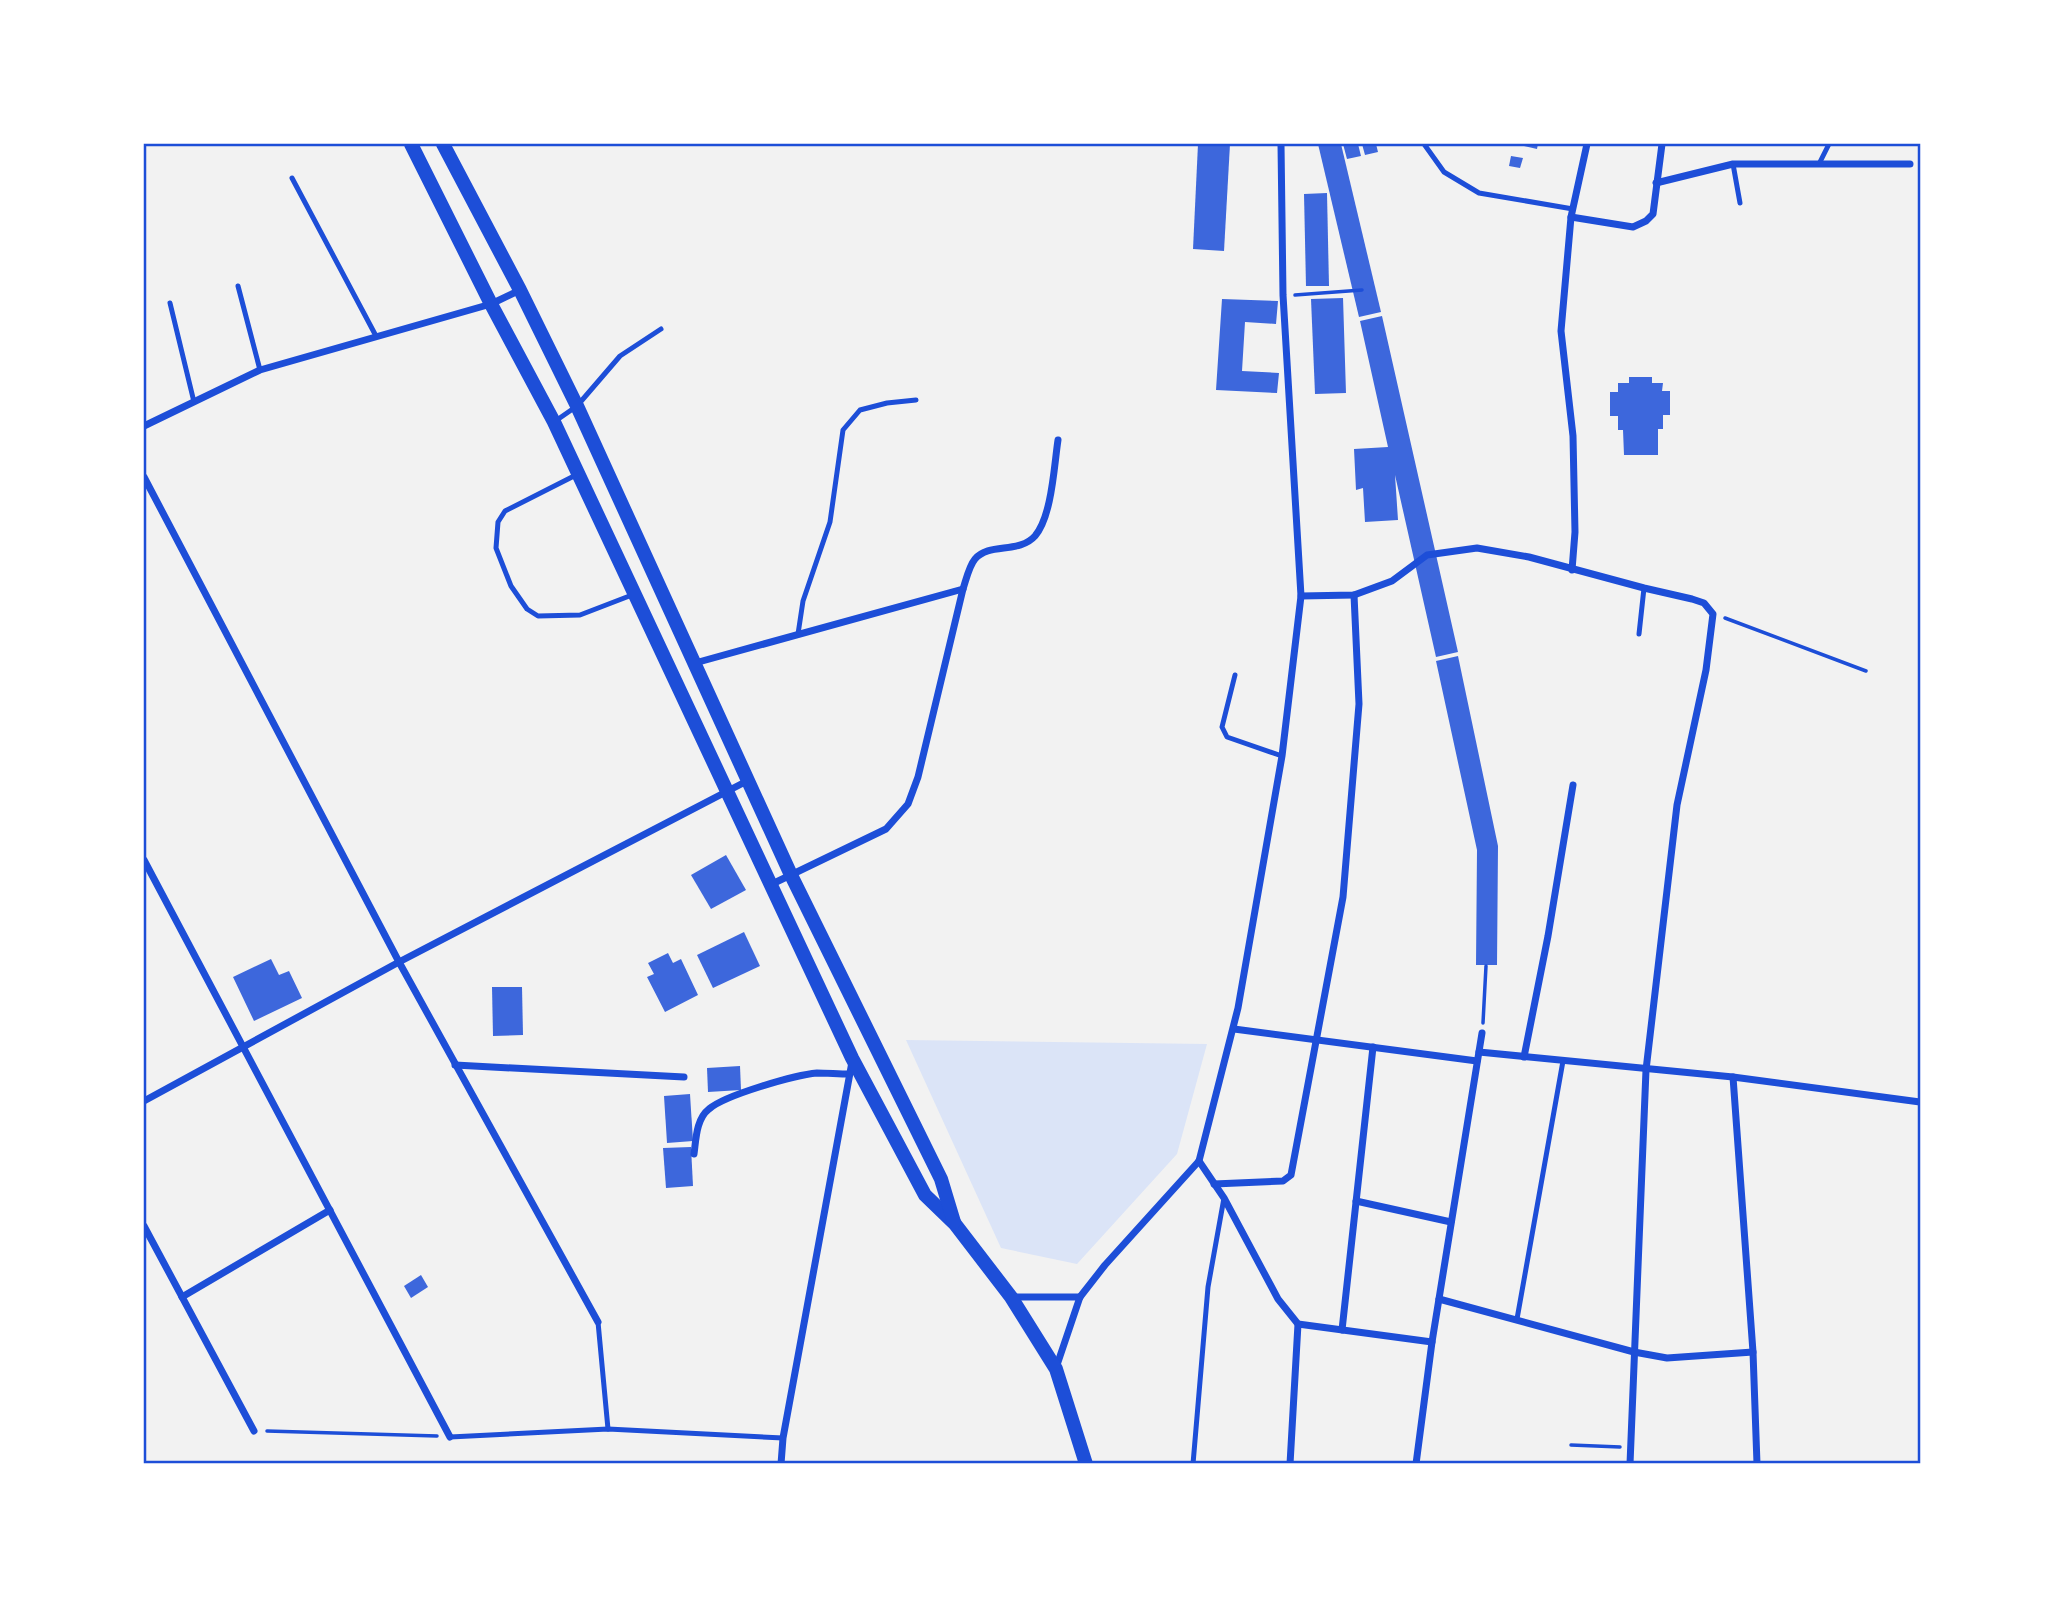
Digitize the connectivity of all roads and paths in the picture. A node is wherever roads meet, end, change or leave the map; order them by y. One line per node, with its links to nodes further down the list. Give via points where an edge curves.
1 (411, 144): 20 (main road)
2 (443, 144): 16 (main road)
3 (1282, 144): 18 (street)
4 (1424, 144): 14 (lane, via 1444,172 1479,193)
5 (1587, 144): 14 (street)
6 (1662, 144): 12 (street)
7 (1829, 144): 9 (lane)
8 (1733, 164): 9 (street); 12 (street); 13 (lane)
9 (1819, 164): 10 (street)
10 (1910, 164)
11 (292, 178): 22 (lane)
12 (1656, 183): 14 (street, via 1653,214 1633,227)
13 (1740, 203)
14 (1572, 213): 32 (street, via 1561,331 1573,436)
15 (239, 286): 23 (lane)
16 (520, 290): 20 (street); 26 (main road)
17 (1362, 290): 18 (path)
18 (1283, 295): 37 (street)
19 (170, 303): 25 (lane)
20 (491, 304): 22 (street); 27 (main road)
21 (661, 329): 26 (lane, via 620,356)
22 (376, 336): 23 (street)
23 (260, 370): 25 (street)
24 (916, 400): 39 (lane, via 860,410 843,430 830,523 803,601)
25 (194, 402): 28 (street)
26 (577, 406): 27 (lane); 41 (main road)
27 (554, 422): 30 (main road)
28 (144, 426)
29 (1058, 440): 34 (street, via 1041,527 1017,547 982,552 973,561)
30 (578, 474): 35 (main road); 35 (lane, via 505,511 498,522 496,548 511,586 538,616 580,615)
31 (144, 477): 51 (street)
32 (1572, 570): 33 (street); 36 (street, via 1477,548 1427,555 1392,580)
33 (1643, 588): 38 (street, via 1704,603); 40 (lane)
34 (963, 589): 39 (street); 49 (street, via 908,804 886,830)
35 (635, 594): 47 (main road)
36 (1354, 595): 37 (street); 55 (street, via 1359,704 1343,897)
37 (1300, 596): 44 (street)
38 (1713, 614): 42 (path); 64 (street, via 1706,670 1676,805)
39 (799, 634): 41 (street)
40 (1639, 635)
41 (694, 663): 45 (main road)
42 (1866, 671)
43 (1235, 676): 44 (lane, via 1223,727 1227,737)
44 (1282, 756): 53 (street)
45 (747, 781): 47 (street); 49 (main road)
46 (1573, 785): 59 (street)
47 (726, 791): 50 (main road); 51 (street)
48 (144, 860): 56 (street)
49 (791, 875): 50 (street); 77 (main road, via 941,1179)
50 (770, 885): 60 (main road)
51 (399, 962): 56 (street); 63 (street)
52 (1486, 966): 54 (path)
53 (1234, 1028): 55 (street); 71 (street)
54 (1482, 1033): 58 (street)
55 (1318, 1040): 57 (street); 72 (street, via 1291,1175 1283,1181)
56 (242, 1046): 68 (street); 75 (street)
57 (1373, 1047): 61 (street); 74 (street)
58 (1479, 1052): 59 (street); 61 (street)
59 (1524, 1057): 62 (street)
60 (852, 1058): 65 (street); 77 (main road, via 925,1195)
61 (1477, 1061): 76 (street)
62 (1563, 1061): 64 (street); 83 (lane)
63 (455, 1065): 66 (street); 84 (street)
64 (1646, 1070): 67 (street); 88 (street)
65 (849, 1074): 70 (street, via 798,1077 709,1108 698,1125); 94 (street)
66 (684, 1077)
67 (1733, 1077): 69 (street); 89 (street)
68 (144, 1101)
69 (1920, 1102)
70 (694, 1154)
71 (1199, 1161): 72 (street); 81 (street)
72 (1214, 1184): 73 (street)
73 (1224, 1198): 85 (street, via 1278,1299); 97 (lane, via 1208,1287)
74 (1356, 1201): 76 (street); 86 (street)
75 (330, 1210): 79 (street); 93 (street)
76 (1451, 1223): 82 (street)
77 (955, 1224): 80 (main road)
78 (144, 1226): 79 (street)
79 (182, 1297): 92 (street)
80 (1011, 1297): 81 (street); 90 (main road)
81 (1080, 1297): 90 (street)
82 (1439, 1299): 83 (street); 87 (street)
83 (1517, 1319): 88 (street)
84 (598, 1322): 91 (lane)
85 (1298, 1325): 86 (street); 100 (street)
86 (1342, 1330): 87 (street)
87 (1432, 1342): 101 (street)
88 (1634, 1352): 89 (street, via 1667,1358); 96 (street)
89 (1753, 1352): 103 (street)
90 (1056, 1369): 99 (main road)
91 (608, 1429): 93 (lane); 94 (lane)
92 (254, 1431): 93 (path)
93 (450, 1437)
94 (783, 1438): 98 (street)
95 (1571, 1445): 96 (path)
96 (1629, 1448): 102 (street)
97 (1194, 1463)
98 (781, 1464)
99 (1086, 1464)
100 (1290, 1464)
101 (1416, 1464)
102 (1630, 1464)
103 (1757, 1464)

